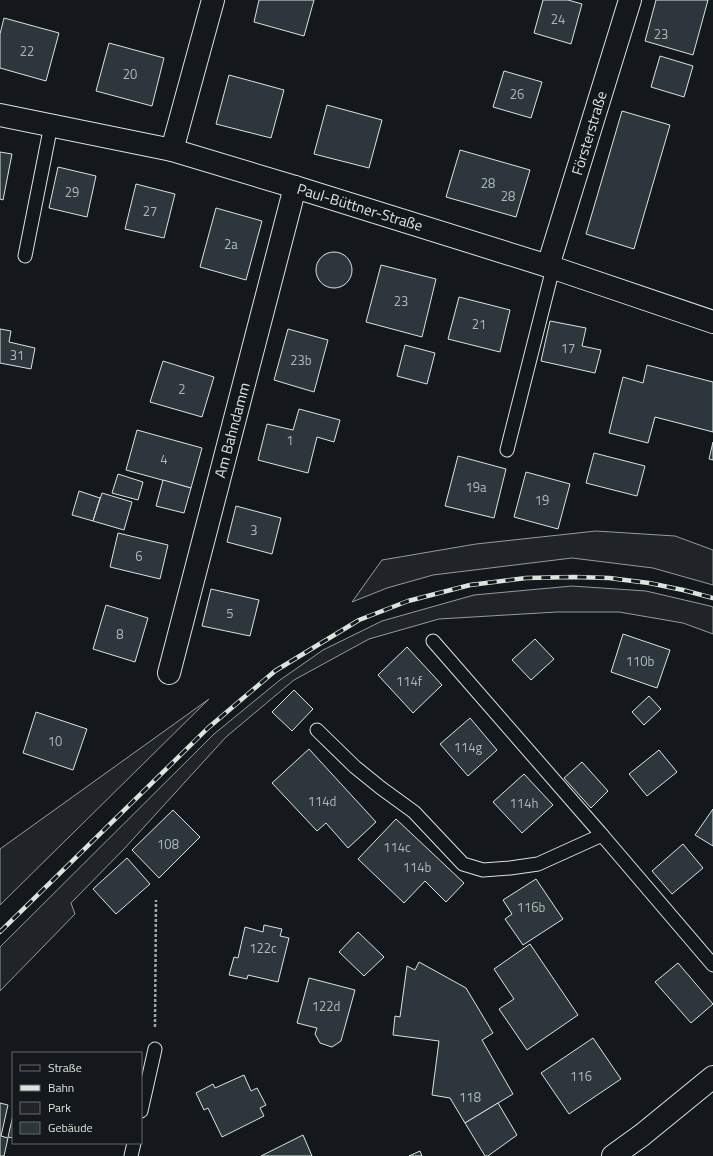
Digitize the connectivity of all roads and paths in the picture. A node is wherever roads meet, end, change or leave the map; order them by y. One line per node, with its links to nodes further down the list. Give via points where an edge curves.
1 (213, 0): 5 (street)
2 (630, 0): 8 (street, Försterstraße)
3 (0, 115): 4 (street, Paul-Büttner-Straße)
4 (51, 125): 5 (street, Paul-Büttner-Straße); 7 (lane)
5 (172, 150): 6 (street, Paul-Büttner-Straße)
6 (295, 187): 8 (street, Paul-Büttner-Straße); 12 (street, Am Bahndamm)
7 (25, 256)
8 (551, 267): 9 (street, Paul-Büttner-Straße); 10 (lane)
9 (713, 322)
10 (507, 450)
11 (433, 641): 14 (lane)
12 (169, 673)
13 (317, 730): 14 (lane, via 355,767 414,812 463,864 483,870 538,864)
14 (602, 836): 16 (lane)
15 (156, 900): 17 (path)
16 (713, 965)
17 (155, 1049): 19 (lane)
18 (713, 1077): 22 (street)
19 (142, 1107)
20 (134, 1144): 21 (lane)
21 (131, 1156)
22 (613, 1156)

